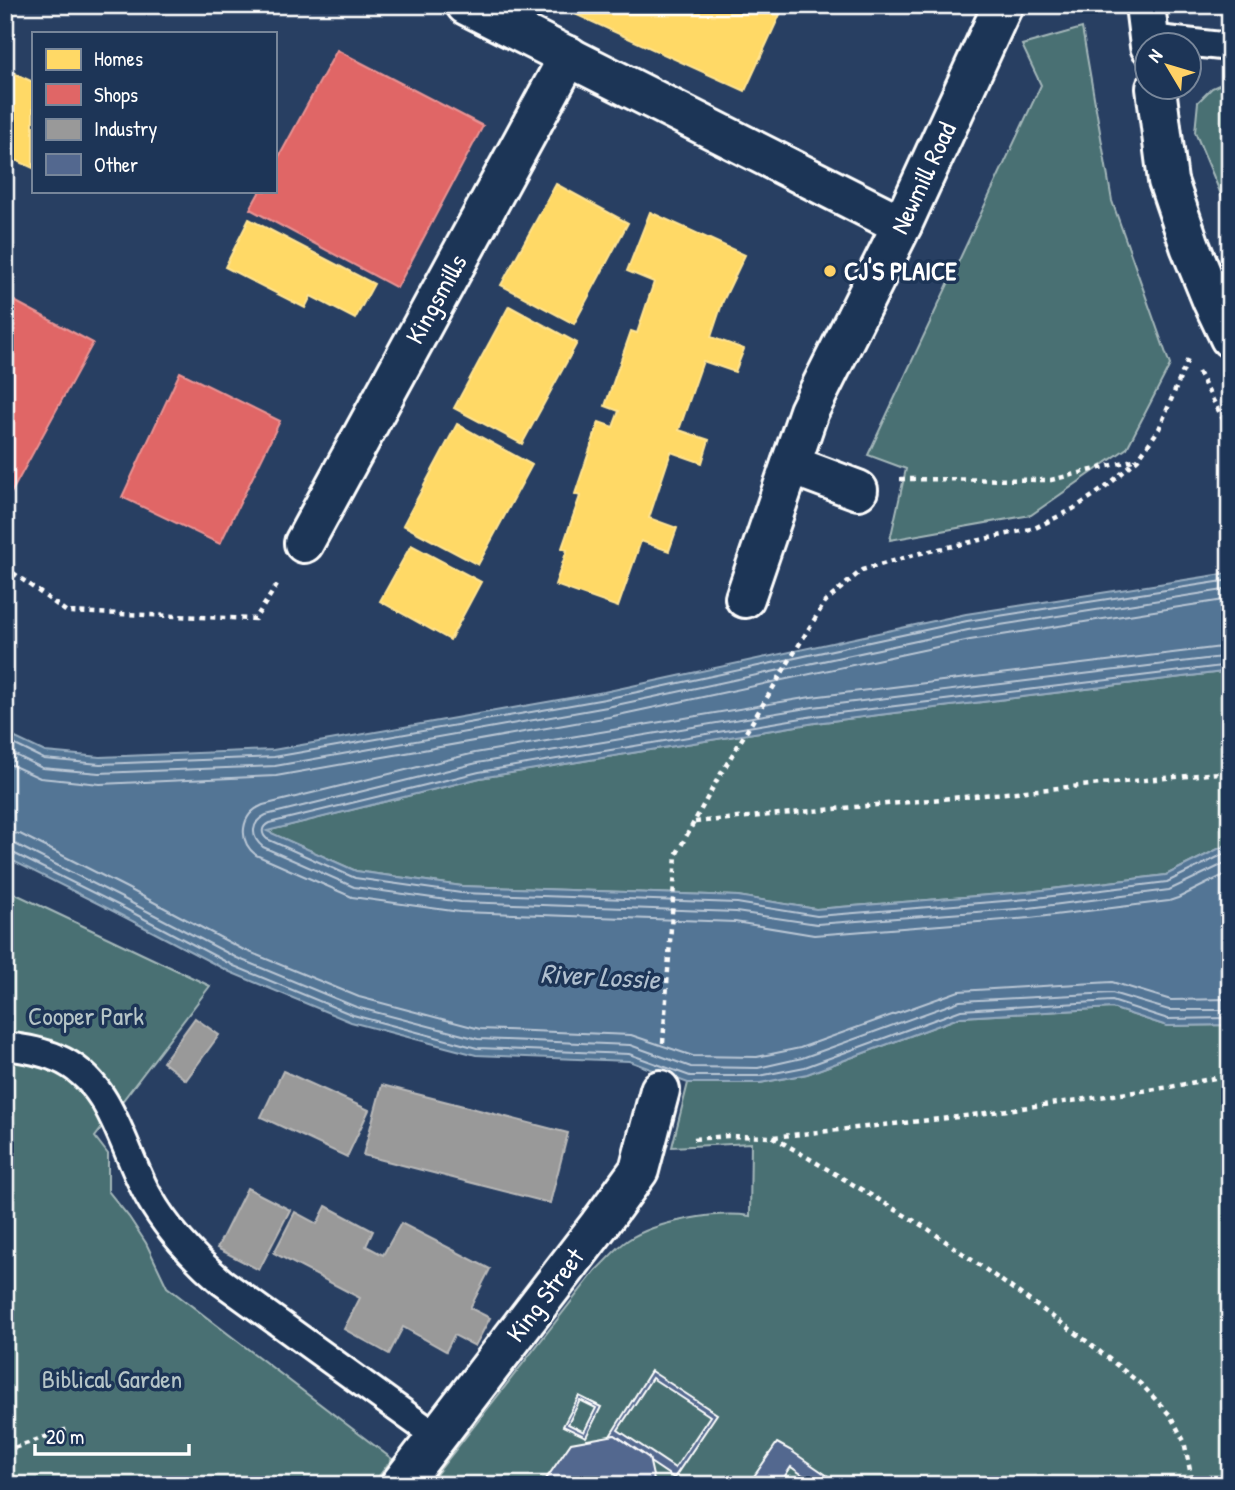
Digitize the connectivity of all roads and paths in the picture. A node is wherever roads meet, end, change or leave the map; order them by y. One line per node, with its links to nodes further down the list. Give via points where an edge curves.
1 (466, 5): 5 (street)
2 (1003, 5): 7 (street, Newmill Road)
3 (1148, 30): 4 (lane)
4 (1230, 47)
5 (569, 56): 7 (street); 13 (street, Kingsmills)
6 (1158, 102): 8 (street, via 1168,181)
7 (902, 225): 11 (street, Newmill Road, via 809,411)
8 (1230, 338)
9 (1230, 432): 10 (path, via 1189,356 1159,429)
10 (1138, 459): 12 (path, via 1051,480 897,479); 17 (path, via 1107,487 1035,528 862,570 825,602)
11 (791, 465): 12 (street); 15 (street, Newmill Road)
12 (858, 490)
13 (304, 543): 14 (path, via 255,618 67,612)
14 (5, 566)
15 (745, 598)
16 (1230, 772): 17 (path)
17 (695, 822): 20 (path, via 676,855)
18 (5, 1046): 24 (lane, via 59,1058 85,1075 105,1099 149,1197 202,1265)
19 (1230, 1075): 21 (path, via 1048,1105)
20 (660, 1090): 22 (street, King Street)
21 (773, 1137): 22 (path, via 682,1140); 29 (path, via 928,1229 1142,1385 1170,1415 1184,1441)
22 (639, 1170): 24 (street, King Street)
23 (68, 1429): 25 (path)
24 (437, 1437): 28 (street, King Street)
25 (5, 1451)
26 (5, 1476): 27 (path)
27 (8, 1485)
28 (400, 1485)
29 (1193, 1485)

